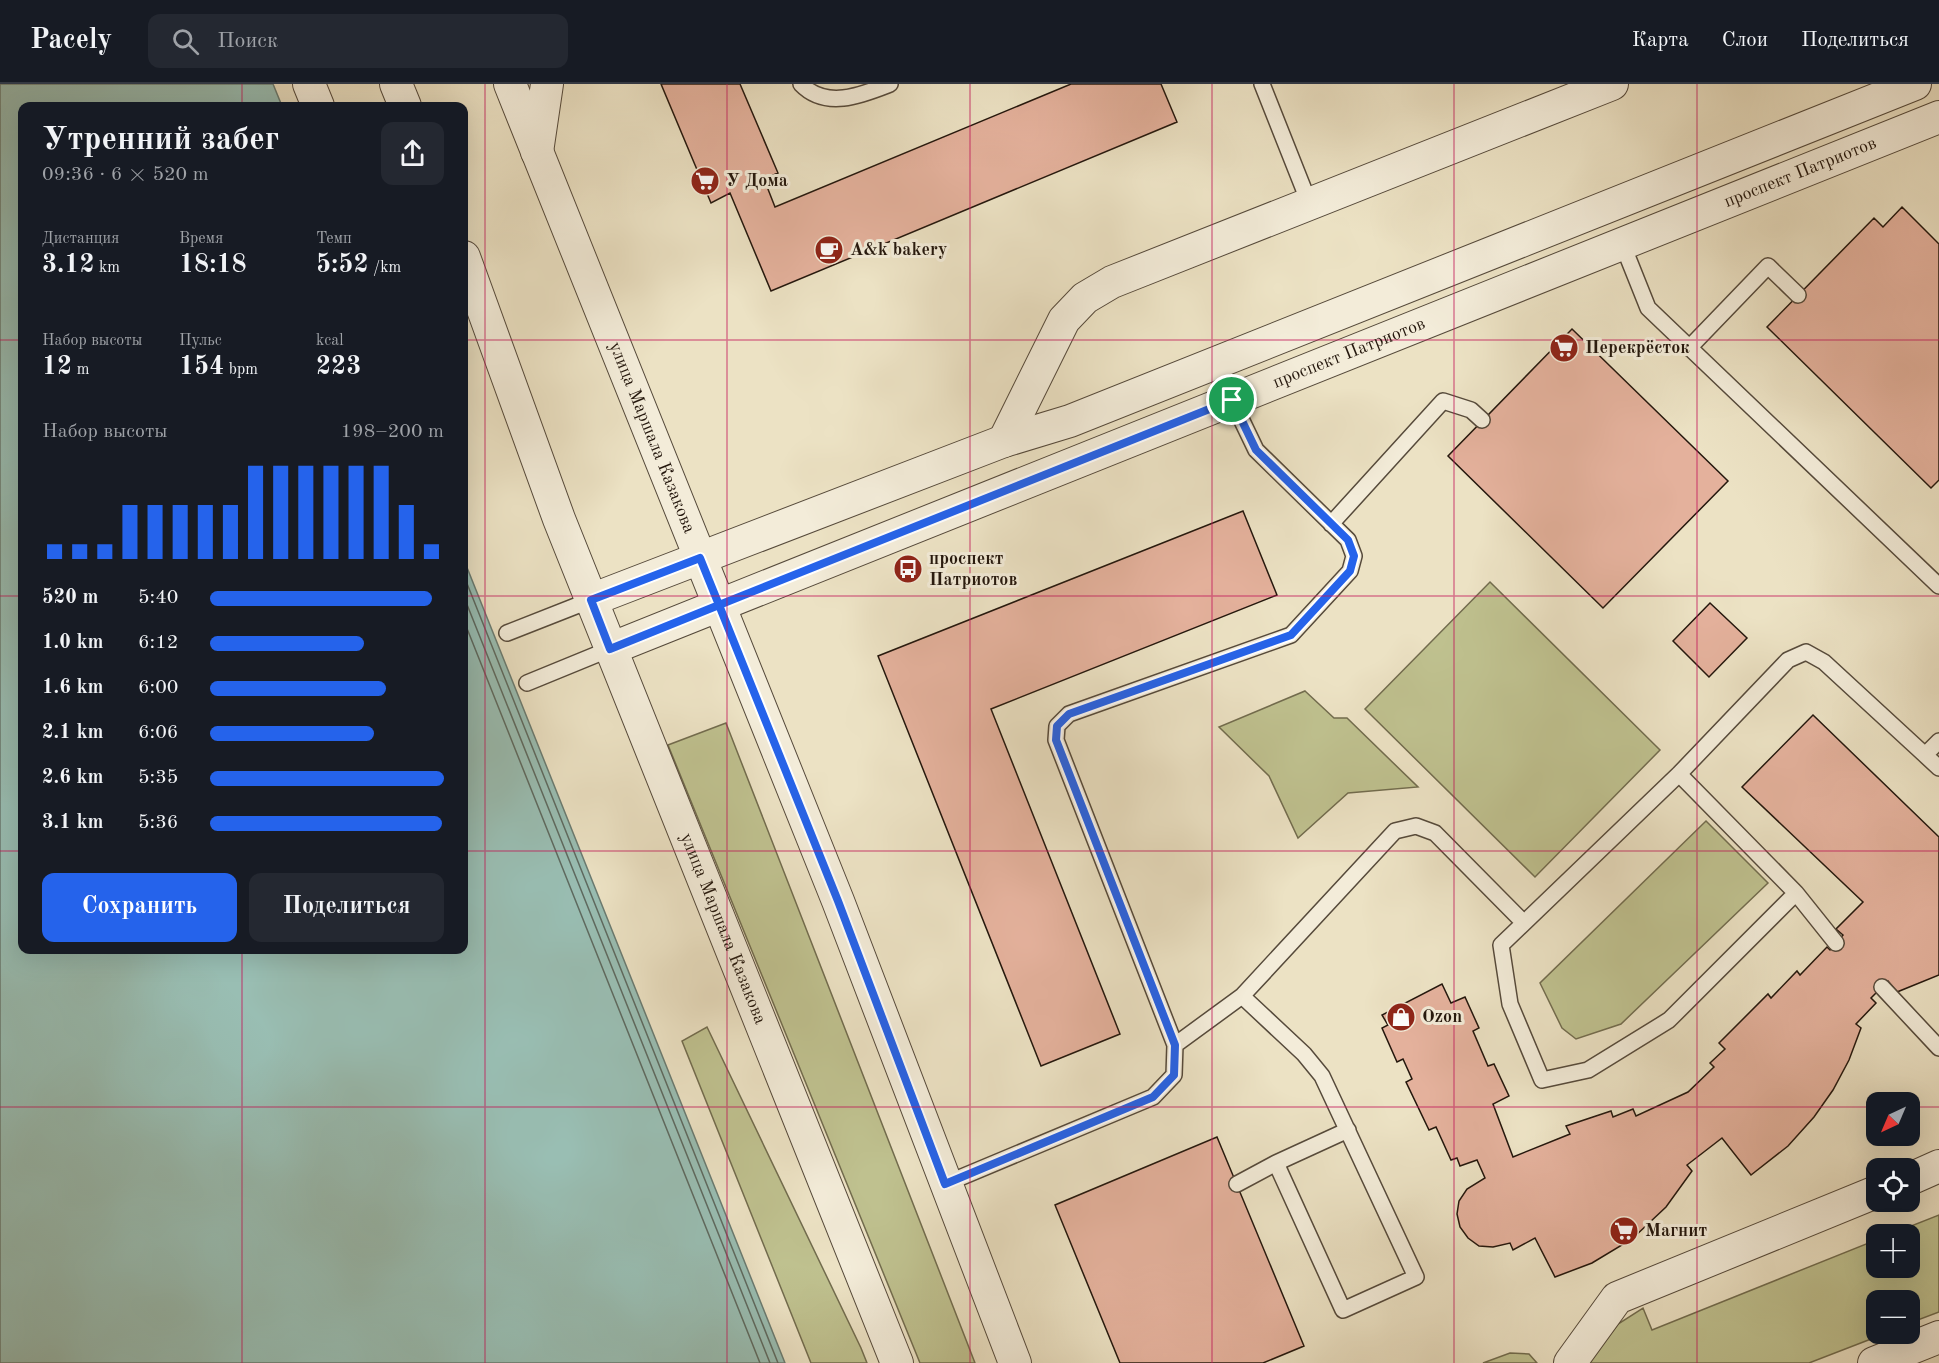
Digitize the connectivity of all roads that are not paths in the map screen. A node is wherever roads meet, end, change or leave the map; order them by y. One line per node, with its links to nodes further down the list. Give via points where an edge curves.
1 (309, 84): 10 (street)
2 (396, 84): 11 (street)
3 (510, 84): 13 (street, улица Маршала Казакова)
4 (547, 84): 13 (street)
5 (801, 84): 6 (lane, via 827,98 853,99)
6 (890, 84)
7 (1262, 84): 14 (lane)
8 (1612, 84): 14 (street)
9 (1915, 84): 21 (street, via 1070,421)
10 (316, 102)
11 (403, 102)
12 (1939, 117): 15 (street, проспект Патриотов)
13 (537, 153): 23 (street, улица Маршала Казакова)
14 (1310, 205): 21 (street, via 1112,282 1085,298 1064,320)
15 (1622, 243): 18 (lane, via 1648,308); 19 (street, проспект Патриотов)
16 (468, 268): 25 (street, улица Маршала Казакова)
17 (1798, 295): 18 (lane, via 1768,266)
18 (1689, 348): 24 (lane)
19 (1232, 400): 22 (lane, via 1256,450); 26 (street, проспект Патриотов)
20 (1482, 420): 22 (lane, via 1471,410 1443,401)
21 (1004, 441): 23 (street)
22 (1331, 524): 39 (lane, via 1348,540 1354,556 1350,571 1291,635 1069,714 1057,726 1056,740)
23 (700, 558): 25 (street); 26 (street, улица Маршала Казакова)
24 (1939, 586)
25 (591, 600): 27 (lane); 28 (street, улица Маршала Казакова)
26 (719, 605): 28 (street, проспект Патриотов); 45 (street, улица Маршала Казакова, via 838,901)
27 (507, 633)
28 (610, 649): 29 (lane, проспект Патриотов); 49 (street, улица Маршала Казакова)
29 (527, 682)
30 (1939, 741): 31 (lane)
31 (1925, 755): 32 (lane); 33 (lane, via 1824,662 1806,652 1788,660)
32 (1939, 768)
33 (1679, 774): 34 (lane); 35 (lane)
34 (1796, 893): 35 (lane, via 1669,1020 1588,1070 1542,1080 1510,1004 1501,945); 36 (lane)
35 (1524, 923): 38 (lane, via 1435,833 1416,826 1395,831)
36 (1836, 943)
37 (1882, 987): 40 (lane)
38 (1242, 996): 39 (lane); 41 (lane, via 1322,1076)
39 (1175, 1045): 45 (lane, via 1174,1075 1153,1097)
40 (1939, 1048)
41 (1348, 1130): 42 (lane); 42 (lane, via 1416,1277 1343,1310)
42 (1276, 1163): 46 (lane)
43 (1939, 1166): 44 (street)
44 (1920, 1175)
45 (945, 1184): 50 (street, улица Маршала Казакова)
46 (1237, 1184)
47 (1866, 1196): 51 (street, via 1617,1298)
48 (1939, 1337): 52 (street)
49 (897, 1363)
50 (1015, 1363)
51 (1570, 1363)
52 (1874, 1363)

